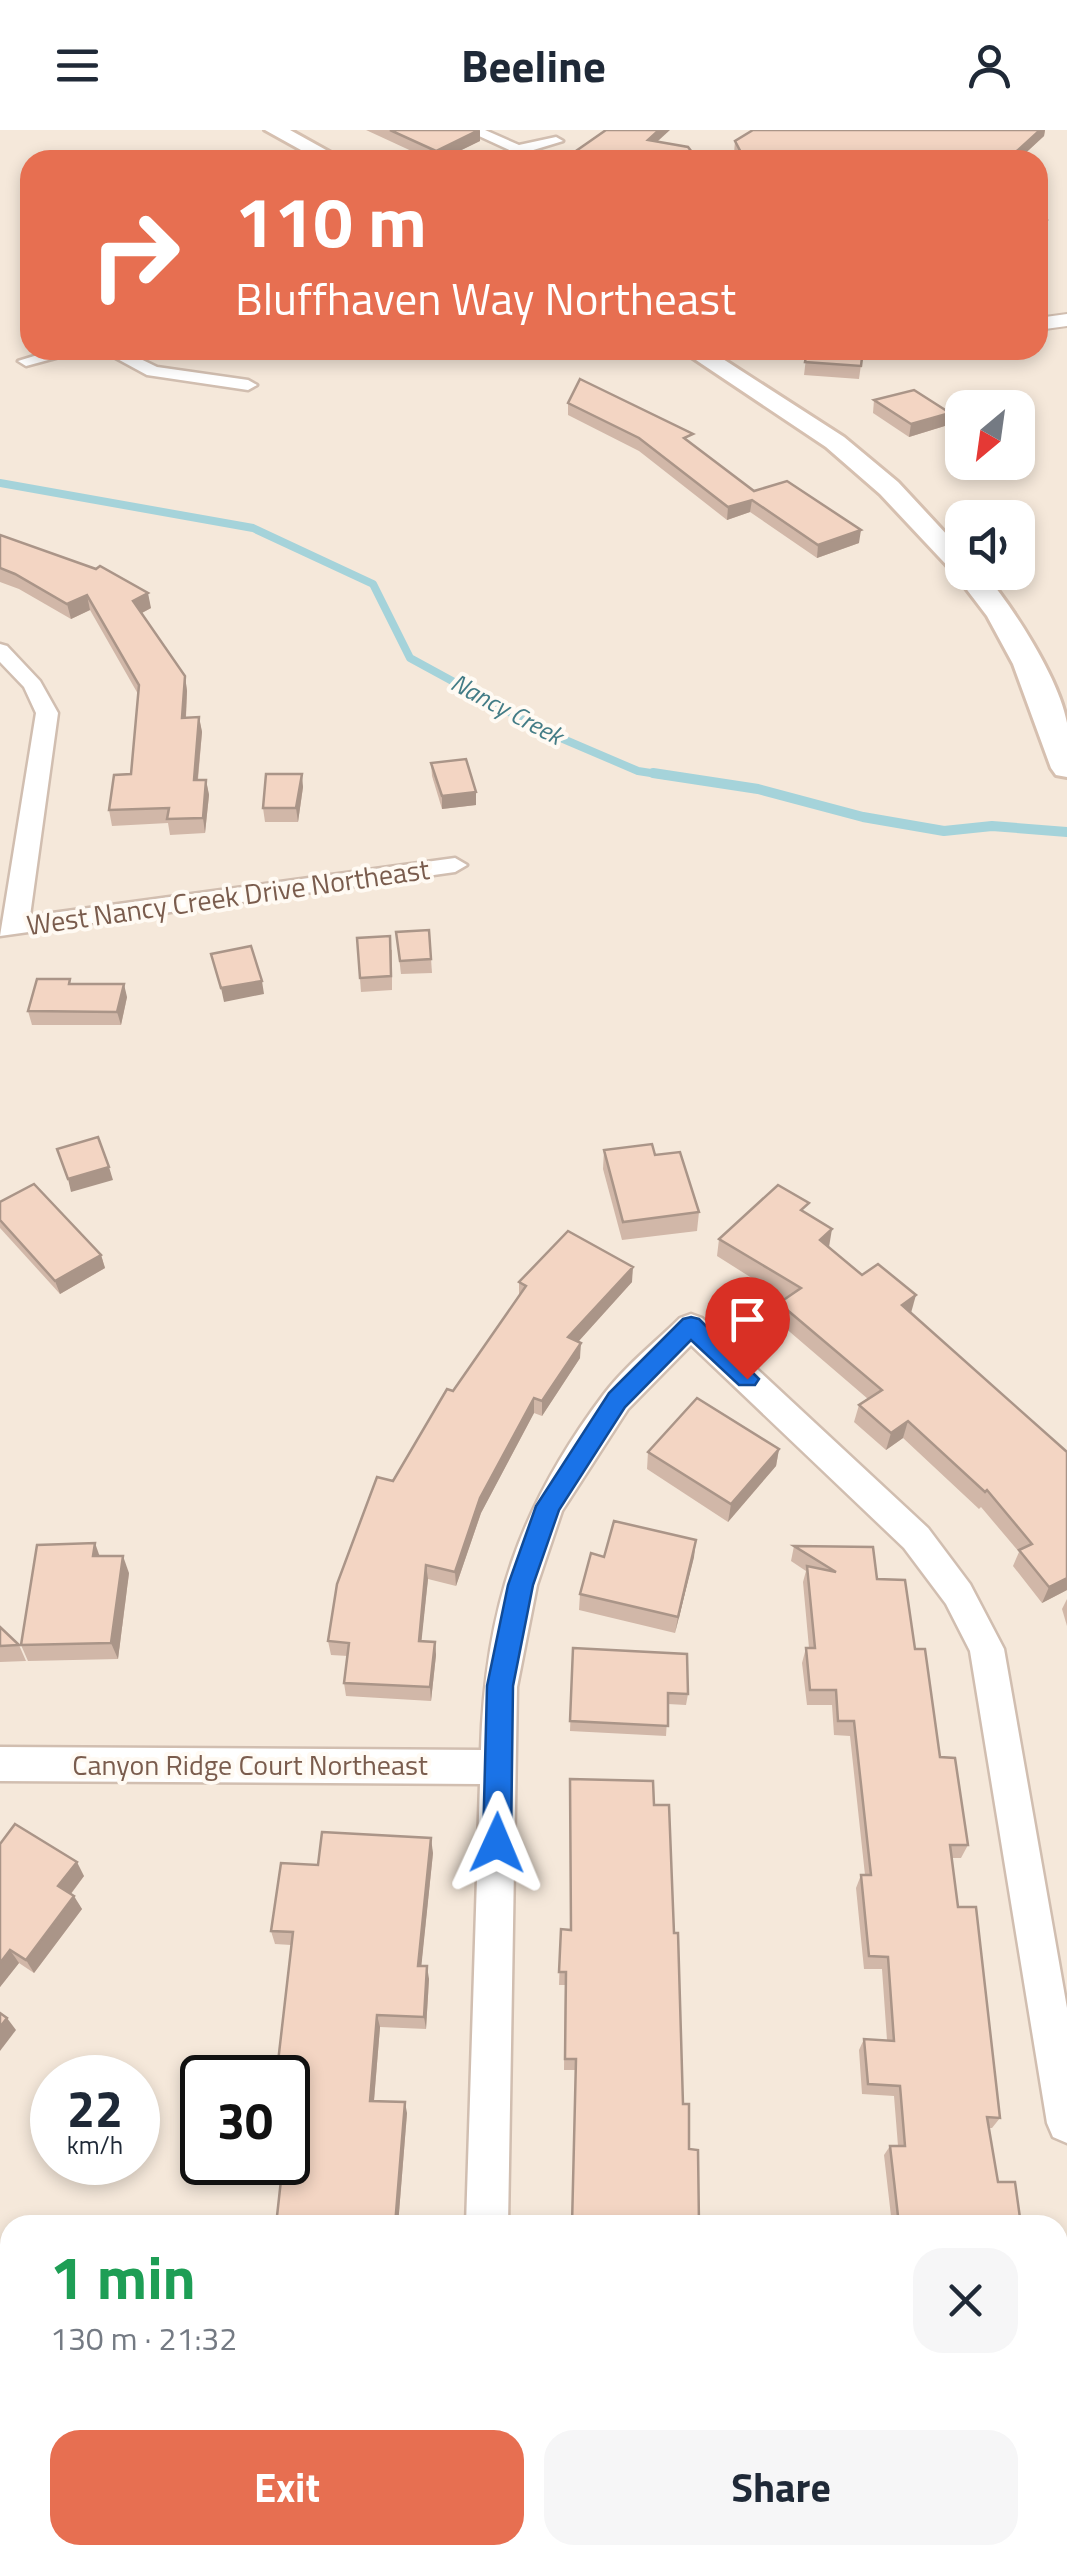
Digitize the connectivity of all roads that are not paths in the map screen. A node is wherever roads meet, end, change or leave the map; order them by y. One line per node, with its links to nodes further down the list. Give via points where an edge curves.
1 (275, 130): 4 (main road)
2 (472, 130): 5 (street)
3 (556, 141): 6 (street)
4 (314, 150)
5 (514, 150)
6 (532, 150)
7 (129, 360): 9 (street, via 153,372)
8 (708, 360): 10 (main road, via 835,442)
9 (248, 385)
10 (945, 549)
11 (983, 590): 13 (main road, via 1038,684)
12 (0, 650): 15 (street, via 33,685 47,713)
13 (1067, 768)
14 (455, 865): 15 (street, West Nancy Creek Drive Northeast)
15 (8, 927)
16 (0, 1764): 17 (street, Canyon Ridge Court Northeast)
17 (499, 1767): 18 (street, via 500,1686 520,1585 548,1506 617,1400 691,1326 916,1538 958,1594 987,1649); 19 (street)
18 (1067, 2123)
19 (486, 2215)

